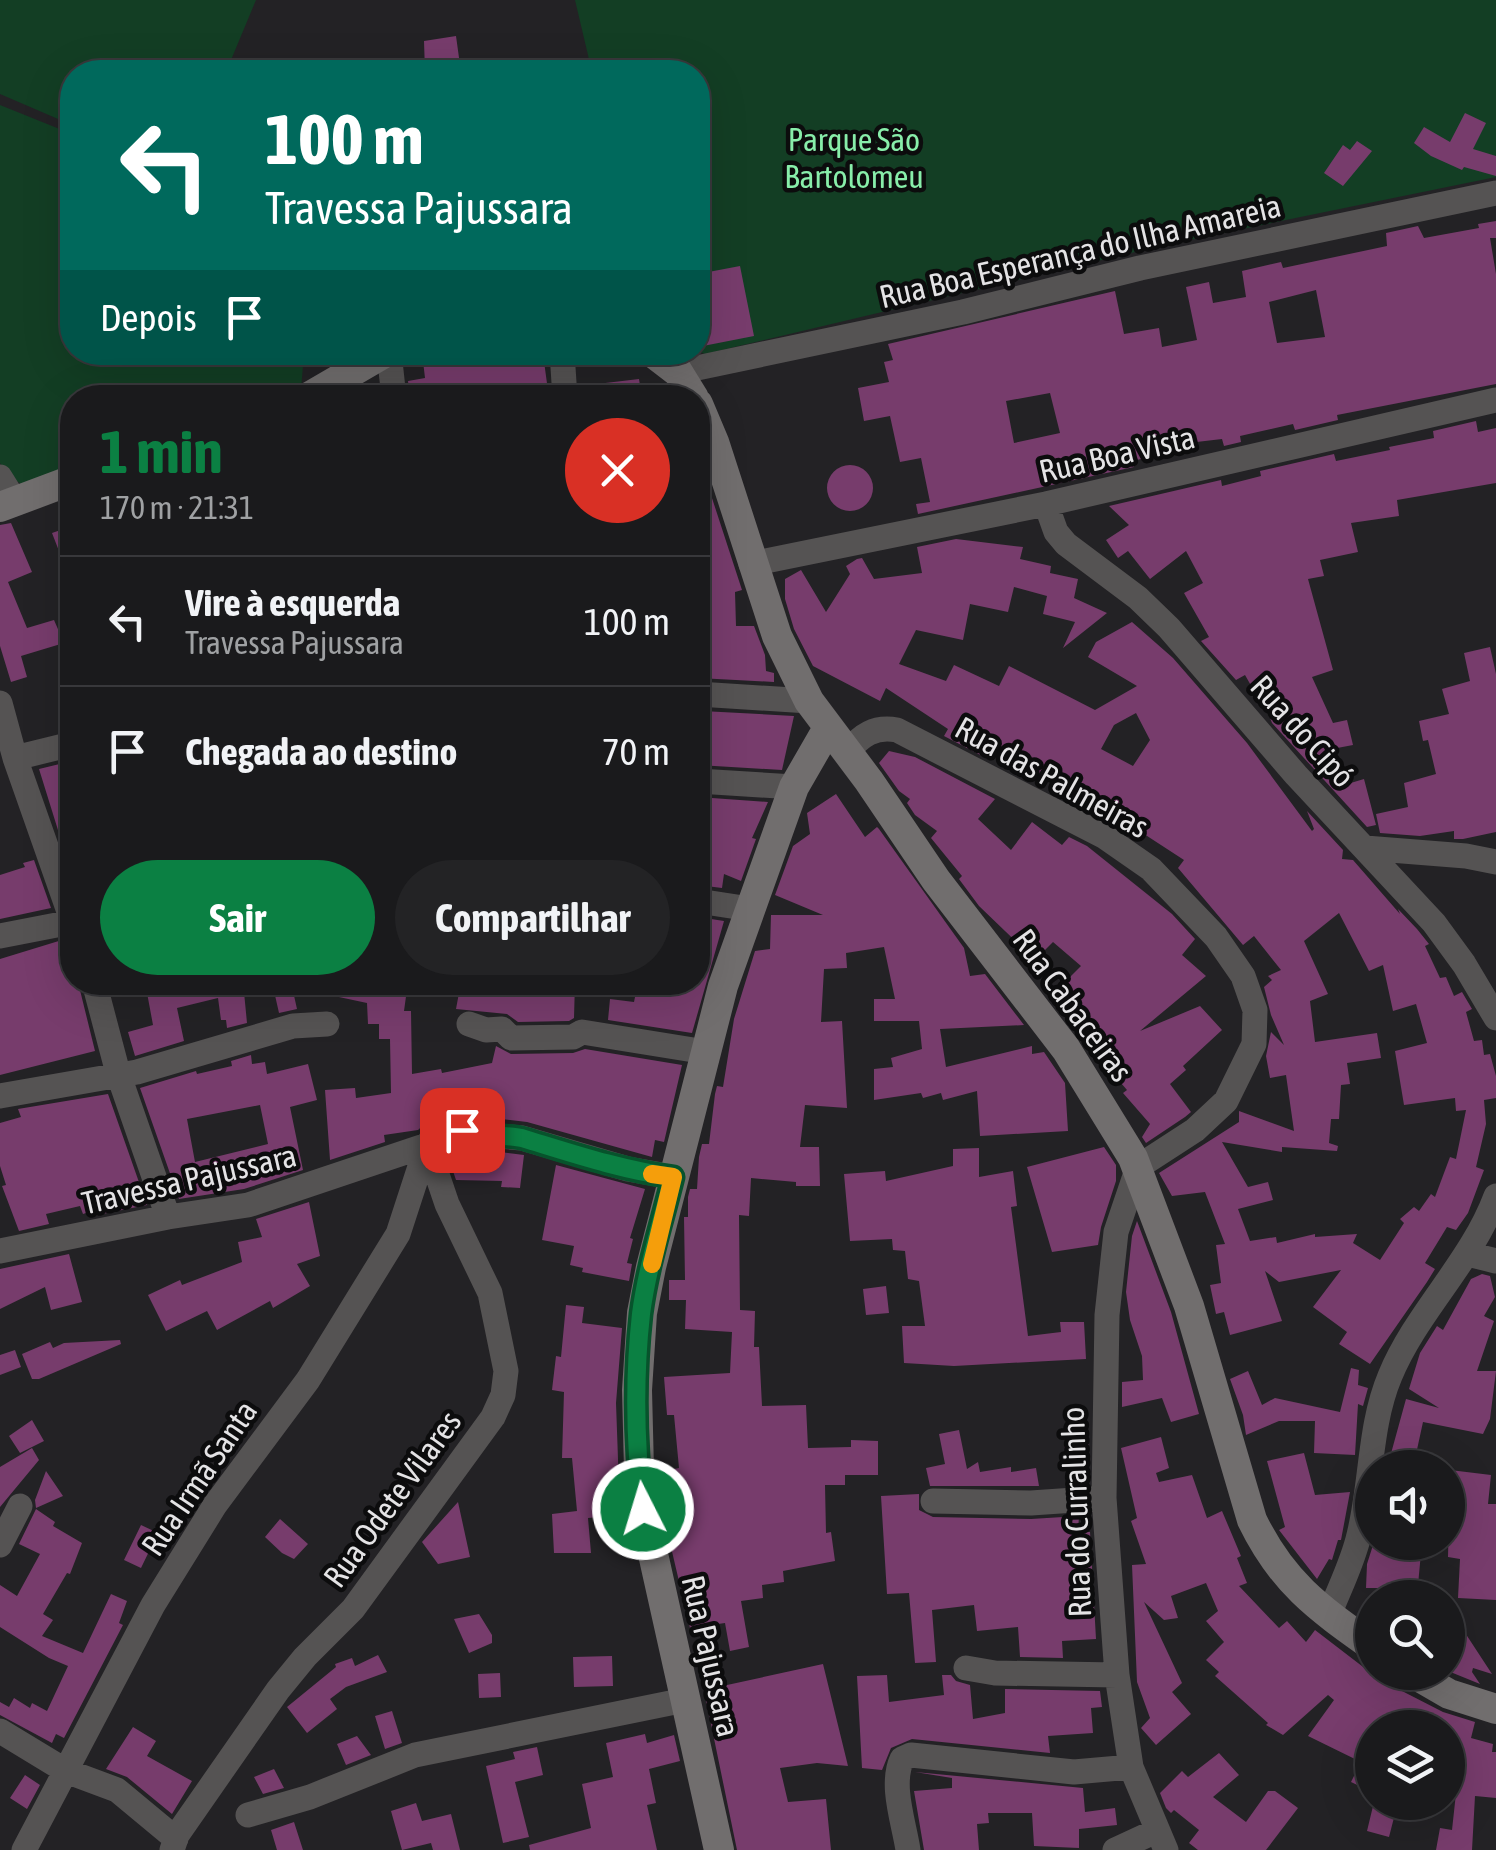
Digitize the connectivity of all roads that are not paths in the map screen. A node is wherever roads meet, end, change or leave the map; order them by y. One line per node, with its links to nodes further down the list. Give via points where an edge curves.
1 (1496, 193): 5 (street, Rua Boa Esperança do Ilha Amareia, via 1140,268)
2 (365, 365): 4 (main road)
3 (665, 365): 5 (main road)
4 (331, 385)
5 (686, 385)
6 (1496, 400): 10 (street, Rua Boa Vista)
7 (710, 432): 11 (main road, Rua Cabaceiras)
8 (60, 483): 9 (main road)
9 (5, 495)
10 (1046, 504): 11 (street, Rua Boa Vista); 21 (street, Rua do Cipó, via 1066,544 1169,628)
11 (751, 564): 13 (main road, Rua Cabaceiras)
12 (710, 695): 13 (street)
13 (810, 701): 15 (main road, Rua Cabaceiras)
14 (0, 703): 18 (street)
15 (828, 728): 17 (main road, Rua Cabaceiras); 20 (main road, Rua Pajussara)
16 (60, 747): 18 (street)
17 (847, 752): 36 (main road, Rua Cabaceiras, via 1066,1048); 36 (street, Rua das Palmeiras, via 876,728 898,730 1105,838 1151,869 1216,937 1243,976 1254,1010 1254,1044 1226,1102)
18 (15, 758): 23 (street)
19 (710, 782): 20 (street)
20 (794, 788): 25 (main road, Rua Pajussara)
21 (1365, 848): 22 (street); 29 (street, Rua do Cipó, via 1434,923)
22 (1496, 862)
23 (60, 887)
24 (710, 903): 25 (street)
25 (750, 910): 32 (main road, Rua Pajussara)
26 (60, 924): 27 (street)
27 (0, 936)
28 (97, 995): 33 (street)
29 (1496, 1018)
30 (327, 1024): 33 (street, via 293,1026 138,1072)
31 (469, 1024): 32 (street, via 511,1038 573,1038 582,1032)
32 (706, 1052): 37 (main road, Rua Pajussara)
33 (118, 1072): 34 (street); 39 (street)
34 (0, 1096)
35 (428, 1146): 37 (street, Travessa Pajussara, via 436,1133 454,1129 522,1138); 39 (street, Travessa Pajussara, via 268,1200); 56 (street, Rua Irmã Santa, via 398,1234 308,1380 215,1505); 59 (street, Rua Odete Vilares, via 447,1204 490,1293 506,1371 503,1395 353,1609 278,1690)
36 (1138, 1168): 43 (street, Rua do Curralinho, via 1116,1232); 47 (main road, Rua Cabaceiras, via 1189,1306 1252,1520 1279,1568)
37 (673, 1177): 52 (main road, Rua Pajussara, via 642,1313 638,1430 643,1509)
38 (1496, 1196): 41 (street)
39 (168, 1217): 40 (street, Travessa Pajussara)
40 (0, 1251)
41 (1468, 1254): 42 (street); 47 (street, via 1388,1380 1359,1539)
42 (1496, 1261)
43 (1104, 1498): 44 (street); 50 (street, Rua do Curralinho)
44 (934, 1501)
45 (20, 1506): 46 (street)
46 (0, 1544)
47 (1328, 1615): 48 (main road, Rua Cabaceiras)
48 (1355, 1634)
49 (966, 1668): 50 (street)
50 (1117, 1675): 55 (street, Rua do Curralinho)
51 (1441, 1690): 53 (main road)
52 (678, 1701): 57 (street, Rua Pajussara, via 415,1754); 61 (main road, Rua Pajussara)
53 (1496, 1709)
54 (0, 1732): 56 (street)
55 (1131, 1767): 58 (street, Rua do Curralinho); 62 (street, via 1074,1772 911,1755 898,1766)
56 (66, 1771): 59 (street, via 117,1790); 60 (street, Rua Irmã Santa)
57 (248, 1816)
58 (1161, 1840): 63 (street)
59 (174, 1844)
60 (24, 1850)
61 (719, 1850)
62 (908, 1850)
63 (1115, 1850)

